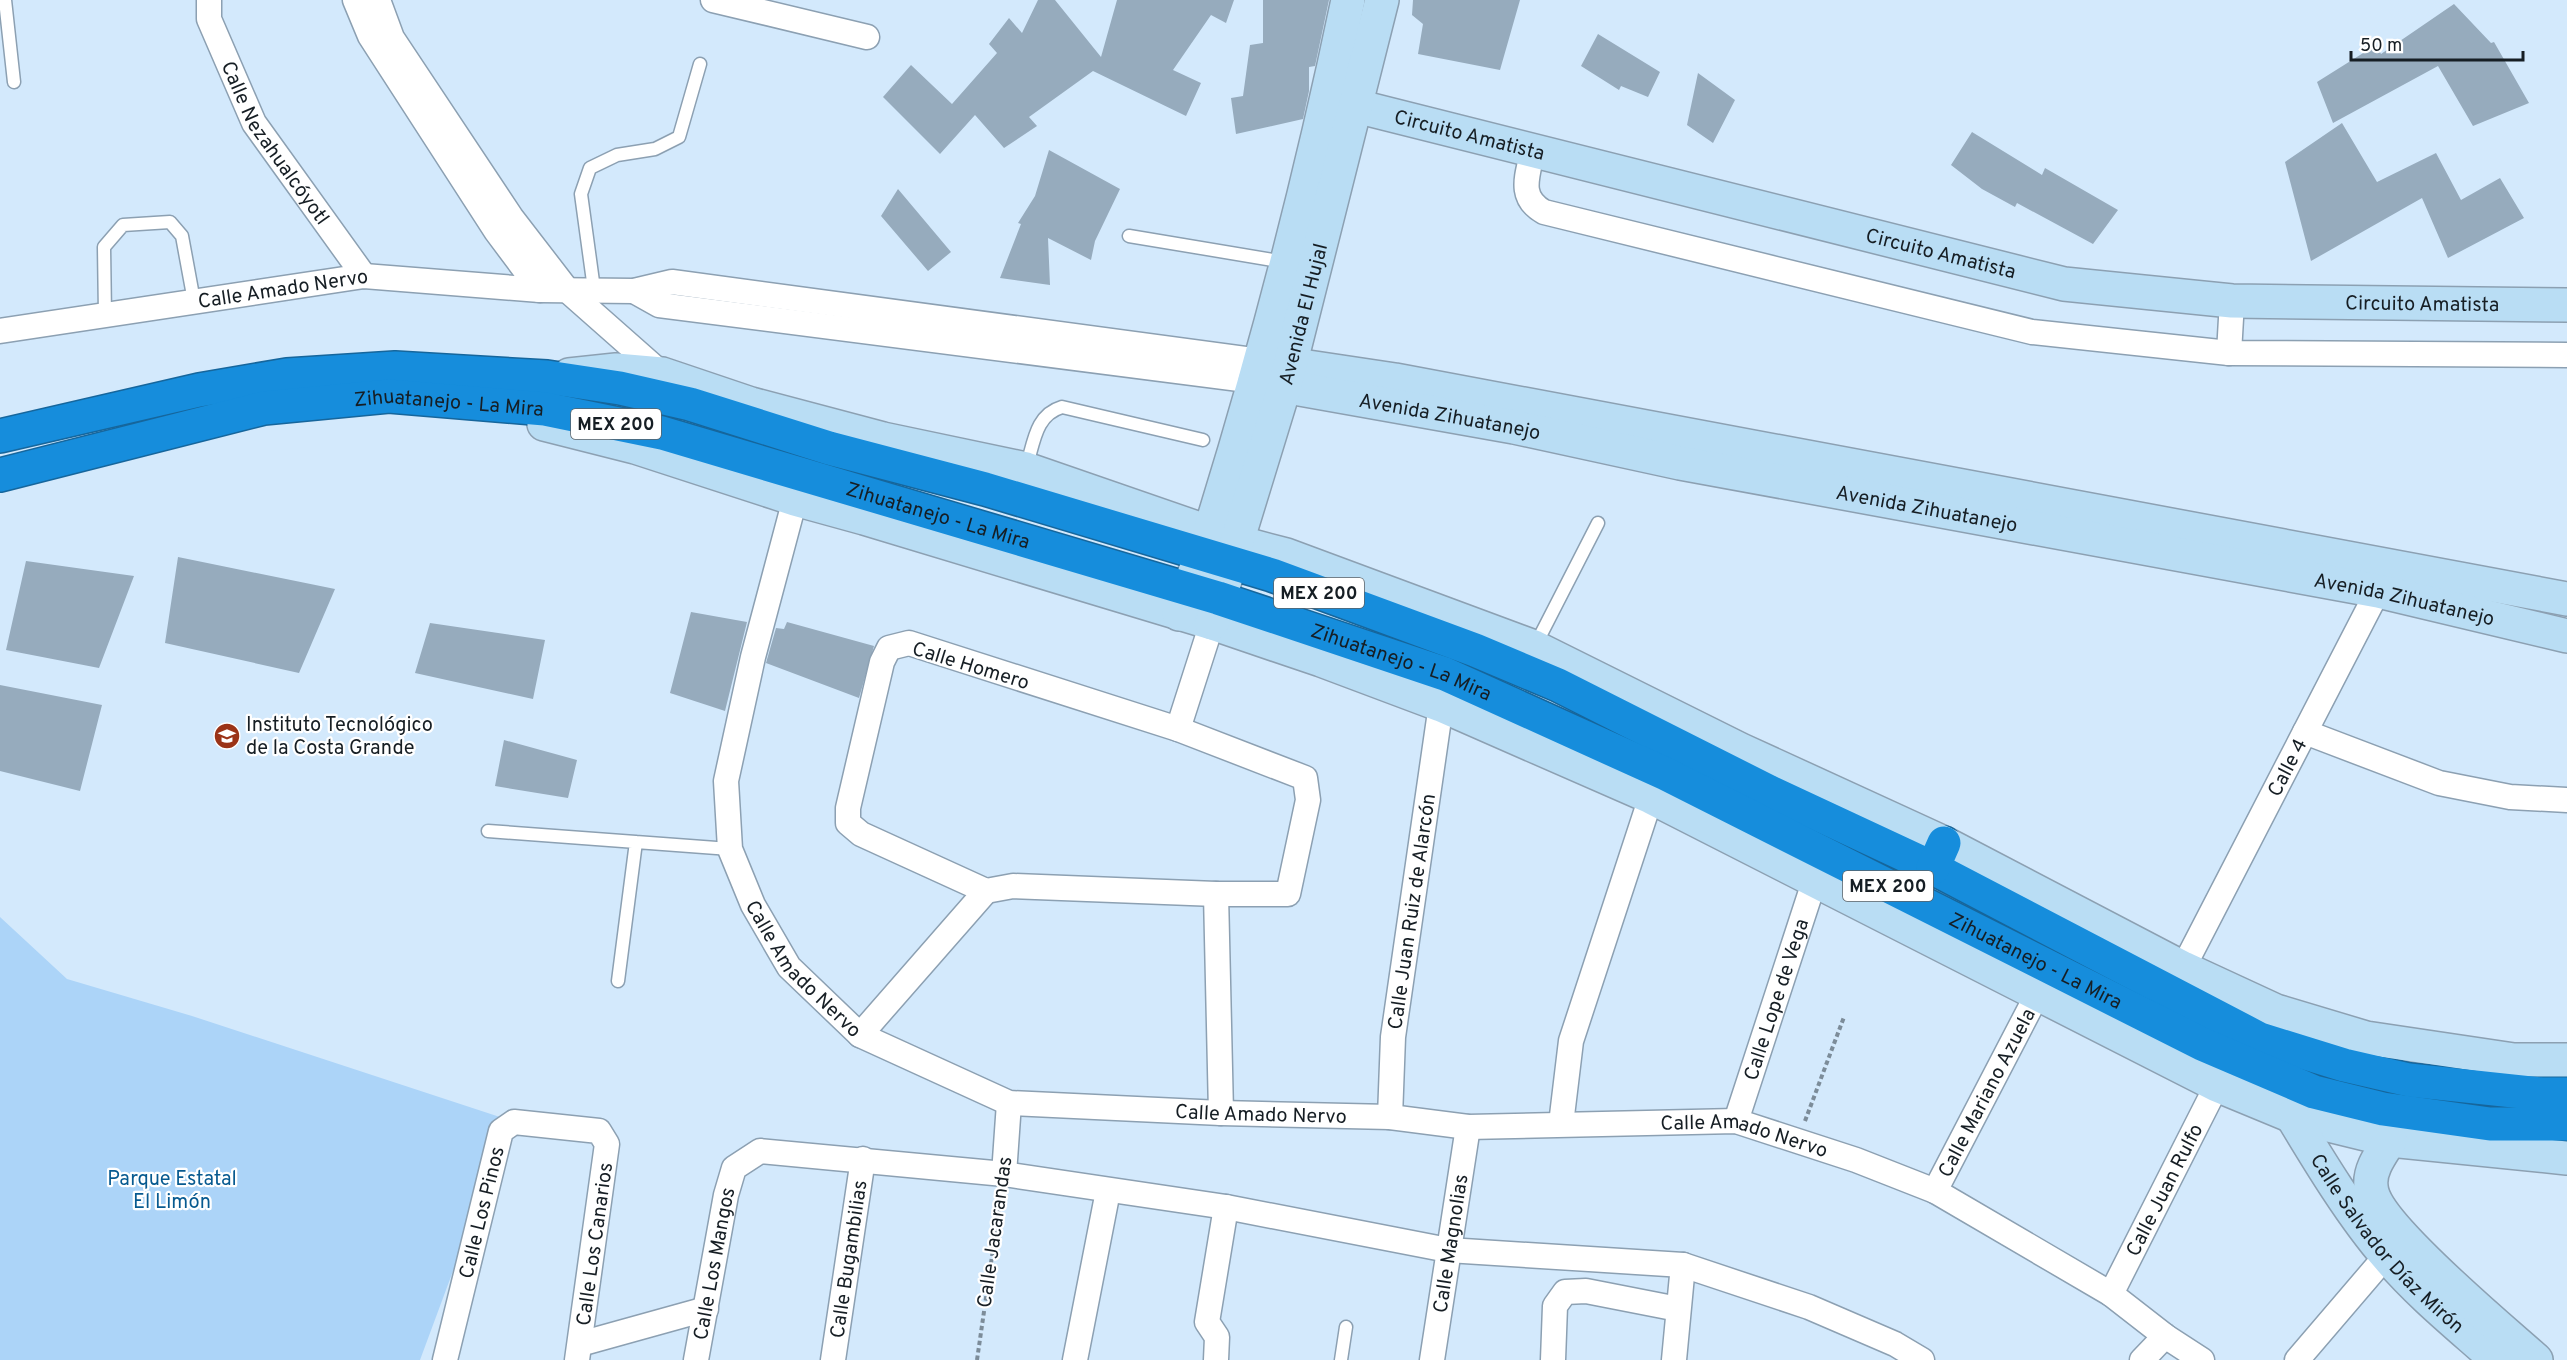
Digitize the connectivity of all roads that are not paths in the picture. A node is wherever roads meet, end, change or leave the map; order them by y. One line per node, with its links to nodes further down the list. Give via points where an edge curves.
1 (5, 0): 11 (lane)
2 (209, 0): 16 (street, Calle Nezahualcóyotl, via 209,18 254,123)
3 (356, 0): 18 (street, via 370,36 496,231)
4 (378, 0): 19 (street, via 392,38 511,217)
5 (713, 0): 8 (street)
6 (1348, 0): 12 (main road, Avenida El Hujal)
7 (1382, 0): 12 (main road, Avenida El Hujal)
8 (743, 3): 9 (street)
9 (867, 37)
10 (700, 64): 17 (lane, via 679,137 655,149 617,154 590,168 581,194)
11 (14, 82)
12 (1341, 101): 13 (main road, Circuito Amatista); 15 (main road, Avenida El Hujal); 27 (main road, Avenida El Hujal)
13 (1533, 149): 21 (main road, Circuito Amatista, via 2064,284); 25 (street, via 1526,191 1532,205 1544,212 2032,332)
14 (1129, 236): 15 (lane)
15 (1285, 262): 27 (main road, Avenida El Hujal)
16 (364, 276): 18 (street, Calle Amado Nervo); 20 (street, Calle Amado Nervo)
17 (594, 289): 19 (street, Calle Amado Nervo); 27 (street, Calle Amado Nervo, via 634,291 672,282)
18 (540, 291): 19 (street, Calle Amado Nervo)
19 (568, 291): 28 (street)
20 (194, 301): 23 (street, Calle Amado Nervo); 23 (lane, via 182,236 170,222 123,225 104,247)
21 (2232, 301): 22 (main road, Circuito Amatista); 25 (street)
22 (2567, 305)
23 (105, 315): 24 (street, Calle Amado Nervo)
24 (0, 331)
25 (2229, 353): 26 (street)
26 (2567, 355)
27 (1272, 373): 37 (main road, Avenida El Hujal); 38 (main road, Avenida Zihuatanejo)
28 (662, 374): 29 (main road, via 616,370); 33 (main road, via 751,404 872,436)
29 (547, 377): 31 (highway, Zihuatanejo - La Mira / MEX 200, via 395,368 287,375 199,390); 37 (highway, Zihuatanejo - La Mira / MEX 200, via 690,404 829,448)
30 (389, 396): 34 (highway, Zihuatanejo - La Mira / MEX 200, via 264,408); 35 (main road, via 544,423 635,447); 40 (highway, Zihuatanejo - La Mira / MEX 200, via 545,409 662,433)
31 (0, 436)
32 (1203, 440): 33 (lane, via 1062,407 1049,411 1041,420)
33 (1026, 469): 37 (main road)
34 (0, 475)
35 (795, 499): 40 (main road); 51 (street, Calle Amado Nervo, via 753,657 726,781)
36 (1598, 523): 43 (lane)
37 (1219, 548): 40 (main road, Avenida El Hujal); 41 (main road, Avenida El Hujal); 43 (main road, via 1286,555); 52 (highway, Zihuatanejo - La Mira / MEX 200, via 1272,575 1548,681 1768,791)
38 (2384, 579): 39 (main road, Avenida Zihuatanejo); 42 (main road, Avenida Zihuatanejo); 46 (street, Calle 4)
39 (2567, 599)
40 (1184, 602): 41 (highway, Zihuatanejo - La Mira / MEX 200)
41 (1215, 611): 44 (main road, via 1321,660); 45 (street); 69 (highway, Zihuatanejo - La Mira / MEX 200, via 1445,674 1666,774 2202,1044 2314,1092 2383,1109 2490,1124)
42 (2567, 636)
43 (1534, 647): 52 (main road, via 1741,750)
44 (1441, 705): 47 (main road); 66 (street, Calle Juan Ruiz de Alarcón, via 1393,1037)
45 (1178, 729): 54 (street, Calle Homero, via 909,643 889,648 882,662 848,808 848,823 861,834); 55 (street, Calle Homero, via 1305,778 1308,800 1288,894)
46 (2305, 732): 48 (street, via 2439,783 2510,797); 56 (street, Calle 4)
47 (1651, 797): 53 (main road); 68 (street, via 1571,1041)
48 (2567, 800)
49 (488, 831): 50 (lane)
50 (636, 842): 51 (lane); 57 (lane)
51 (730, 849): 59 (street, Calle Amado Nervo, via 753,905 789,967)
52 (1938, 856): 56 (main road); 62 (highway, Zihuatanejo - La Mira / MEX 200, via 2260,1039 2409,1080)
53 (1815, 879): 58 (main road); 67 (street, Calle Lope de Vega)
54 (986, 891): 55 (street, Calle Homero, via 1013,886); 59 (street)
55 (1216, 894): 64 (street)
56 (2183, 968): 60 (main road, via 2276,1011 2366,1038 2514,1060)
57 (618, 981)
58 (2038, 993): 61 (main road); 77 (street, Calle Mariano Azuela)
59 (860, 1035): 63 (street, Calle Amado Nervo)
60 (2567, 1060)
61 (2217, 1085): 65 (main road); 82 (street, Calle Juan Rulfo)
62 (2567, 1094)
63 (1009, 1103): 64 (street, Calle Amado Nervo); 75 (street, Calle Jacarandas)
64 (1221, 1113): 66 (street, Calle Amado Nervo)
65 (2292, 1116): 72 (main road); 80 (main road, Calle Salvador Díaz Mirón)
66 (1390, 1117): 70 (street, Calle Amado Nervo)
67 (1736, 1121): 68 (street, Calle Amado Nervo); 77 (street, Calle Amado Nervo, via 1856,1160)
68 (1561, 1124): 70 (street, Calle Amado Nervo)
69 (2567, 1124)
70 (1468, 1126): 79 (street, Calle Magnolias)
71 (599, 1131): 87 (street, Calle Los Canarios, via 607,1144); 88 (street, Calle Los Pinos, via 514,1122 501,1131)
72 (2390, 1140): 73 (main road); 102 (main road, Calle Salvador Díaz Mirón, via 2376,1163 2370,1186 2380,1207 2414,1250)
73 (2567, 1158)
74 (863, 1159): 75 (street); 83 (street, Calle Los Mangos, via 760,1151 734,1168); 90 (street, Calle Bugambilias)
75 (1004, 1174): 76 (street)
76 (1108, 1191): 78 (street); 91 (street)
77 (1935, 1191): 82 (street, Calle Amado Nervo)
78 (1226, 1207): 79 (street); 92 (street, via 1207,1322 1217,1337)
79 (1448, 1250): 81 (street); 94 (street, Calle Magnolias)
80 (2386, 1256): 100 (street); 101 (main road, Calle Salvador Díaz Mirón, via 2438,1309)
81 (1683, 1265): 84 (street); 97 (street, via 1809,1307)
82 (2110, 1294): 86 (street, Calle Amado Nervo)
83 (706, 1309): 87 (street); 89 (street, Calle Los Mangos)
84 (1678, 1309): 95 (street, via 1586,1291 1565,1292 1556,1306); 96 (street)
85 (1346, 1327): 93 (lane)
86 (2165, 1336): 98 (street); 99 (street, Calle Amado Nervo)
87 (579, 1352)
88 (445, 1360)
89 (696, 1360)
90 (833, 1360)
91 (1075, 1360)
92 (1216, 1360)
93 (1341, 1360)
94 (1432, 1360)
95 (1552, 1360)
96 (1674, 1360)
97 (1922, 1360)
98 (2142, 1360)
99 (2202, 1360)
100 (2297, 1360)
101 (2497, 1360)
102 (2536, 1360)

